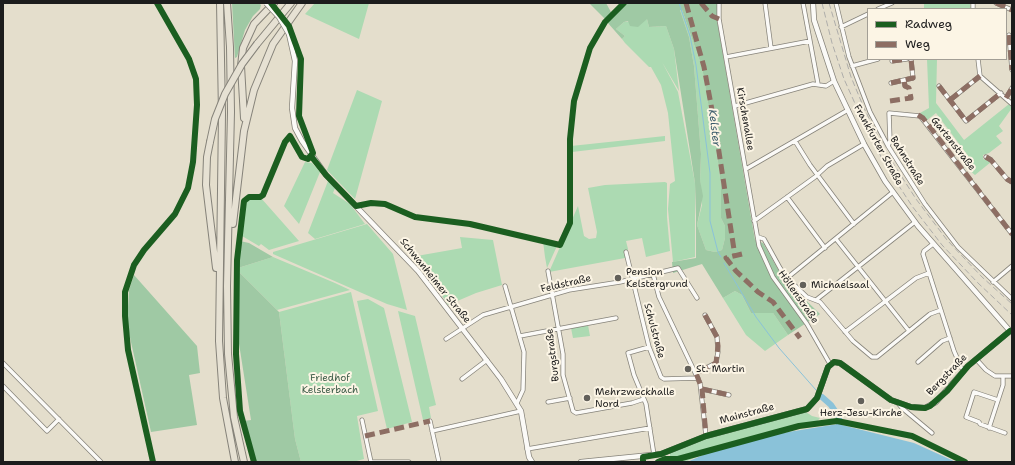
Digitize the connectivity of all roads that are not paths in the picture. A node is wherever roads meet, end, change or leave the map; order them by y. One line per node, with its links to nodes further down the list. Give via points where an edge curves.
1 (219, 3): 71 (highway, via 222,114)
2 (227, 3): 62 (highway, via 231,98)
3 (266, 3): 82 (street, Schwanheimer Straße, bridge, via 279,17 289,34 295,61 292,108 295,128 302,141 326,175 418,271)
4 (274, 3): 43 (highway, via 254,24 243,48 241,66)
5 (291, 3): 71 (highway, bridge, via 242,64 225,94 215,119 206,171 207,203)
6 (302, 3): 43 (highway, via 282,29 264,62)
7 (719, 3): 21 (street, Kirschenallee, via 719,19)
8 (765, 3): 20 (street)
9 (803, 3): 19 (street)
10 (836, 3): 17 (street, Bahnstraße)
11 (892, 3): 14 (street)
12 (996, 3): 15 (street)
13 (813, 5): 31 (street, Frankfurter Straße, via 815,25)
14 (880, 8)
15 (1012, 10)
16 (867, 14): 17 (street)
17 (841, 27): 27 (street, Bahnstraße)
18 (1009, 35): 28 (street)
19 (810, 41): 20 (street); 33 (street)
20 (771, 48): 21 (street)
21 (726, 57): 41 (street, Kirschenallee)
22 (874, 60): 27 (street)
23 (902, 60): 26 (street)
24 (911, 60): 30 (street, via 914,76)
25 (978, 60): 29 (street)
26 (892, 62)
27 (852, 66): 46 (street, Bahnstraße, via 870,112)
28 (1012, 70)
29 (980, 76): 37 (street); 39 (street)
30 (904, 80): 32 (street); 34 (street)
31 (834, 81): 33 (street, via 826,86); 42 (street, Frankfurter Straße)
32 (891, 83)
33 (818, 84): 41 (street)
34 (905, 86)
35 (939, 86): 39 (street)
36 (1012, 88): 38 (street)
37 (1001, 93): 38 (street); 39 (street, via 966,121)
38 (1006, 98): 40 (street)
39 (950, 100)
40 (1012, 104)
41 (735, 106): 48 (street, Kirschenallee)
42 (848, 110): 44 (street); 45 (street, Frankfurter Straße)
43 (244, 132): 62 (highway)
44 (795, 141): 48 (street); 49 (street)
45 (864, 144): 49 (street, via 827,166); 51 (street, Frankfurter Straße)
46 (888, 146): 56 (street, Gartenstraße, via 890,113 918,115); 70 (street, Bahnstraße, via 908,179 958,248)
47 (986, 157): 50 (street)
48 (746, 169): 53 (street, Kirschenallee)
49 (818, 175): 52 (street); 55 (street)
50 (1012, 182)
51 (893, 192): 54 (street, Frankfurter Straße); 55 (street)
52 (787, 197): 53 (street); 60 (street)
53 (754, 221): 57 (street, Kirschenallee)
54 (915, 222): 59 (street, Frankfurter Straße); 64 (street)
55 (854, 224): 58 (street)
56 (1012, 234)
57 (758, 237): 68 (street, via 764,239); 95 (street, Höllenstraße, via 770,271 807,324)
58 (836, 239): 60 (street); 64 (street)
59 (933, 244): 66 (street, via 923,252); 86 (street, Frankfurter Straße)
60 (825, 248): 68 (street)
61 (626, 252): 69 (street, Schulstraße)
62 (228, 253): 125 (highway, via 228,354 234,417)
63 (1012, 266): 70 (street)
64 (858, 267): 76 (street); 77 (street)
65 (548, 271): 73 (street, Burgstraße)
66 (929, 273): 77 (street, via 916,278); 79 (street)
67 (653, 274): 69 (street, Feldstraße); 74 (street, Feldstraße, via 678,268); 97 (street, via 659,297)
68 (787, 278): 76 (street, via 807,297)
69 (632, 279): 73 (street, Feldstraße); 90 (street, Schulstraße)
70 (993, 282): 75 (street, Bahnstraße)
71 (218, 286): 124 (highway, via 220,367 228,428)
72 (505, 286): 78 (street)
73 (551, 295): 78 (street, Feldstraße); 83 (street, Burgstraße)
74 (697, 298)
75 (1012, 299)
76 (816, 300): 85 (street, via 824,305)
77 (884, 301): 84 (street); 85 (street)
78 (511, 307): 82 (street, Feldstraße, via 483,315); 87 (street)
79 (941, 310): 84 (street, via 930,314); 88 (street)
80 (706, 315): 97 (street, via 718,341 716,363)
81 (616, 318): 83 (street)
82 (462, 327): 89 (street, Feldstraße); 92 (street, Schwanheimer Straße)
83 (558, 327): 87 (street); 105 (street, Burgstraße, via 563,354 563,375)
84 (909, 331): 85 (street, via 875,358 853,341)
85 (846, 332)
86 (1011, 332): 91 (street, Bergstraße)
87 (520, 336): 110 (street, via 524,352 523,390)
88 (950, 338): 93 (street, via 942,341); 96 (street)
89 (446, 339)
90 (649, 347): 100 (street, Schulstraße, via 662,378); 106 (street, via 628,353)
91 (976, 359): 96 (street, Bergstraße); 99 (street, via 988,372)
92 (487, 360): 101 (street); 110 (street, Schwanheimer Straße)
93 (918, 362)
94 (3, 363): 112 (street)
95 (830, 364): 109 (street, Bergstraße, via 840,363); 120 (street, Mainstraße, via 817,398 807,409)
96 (964, 371): 109 (street, Bergstraße, via 930,406 916,408)
97 (696, 373): 100 (street)
98 (1012, 376): 99 (street)
99 (1003, 377): 107 (street)
100 (698, 378): 103 (street)
101 (462, 379)
102 (3, 386): 112 (street, via 47,431)
103 (702, 389): 104 (street); 120 (street)
104 (729, 395)
105 (570, 398): 106 (street, Burgstraße, via 573,411 576,413); 108 (street)
106 (644, 399): 115 (street)
107 (998, 400): 116 (street); 116 (street, via 973,393 966,417)
108 (548, 402)
109 (897, 402): 118 (street)
110 (517, 403): 111 (street, Schwanheimer Straße)
111 (520, 411): 117 (street); 121 (street, Schwanheimer Straße)
112 (59, 420): 123 (street)
113 (362, 420): 126 (street, via 371,462)
114 (430, 421): 117 (street)
115 (650, 428): 121 (street); 122 (street)
116 (989, 428): 119 (street)
117 (432, 431): 127 (street)
118 (932, 433)
119 (1004, 433)
120 (706, 436): 122 (street, Mainstraße)
121 (528, 449): 128 (street, Schwanheimer Straße)
122 (654, 455): 129 (street, Mainstraße)
123 (101, 462)
124 (236, 462)
125 (244, 462)
126 (409, 462)
127 (439, 462)
128 (532, 462)
129 (581, 462)

